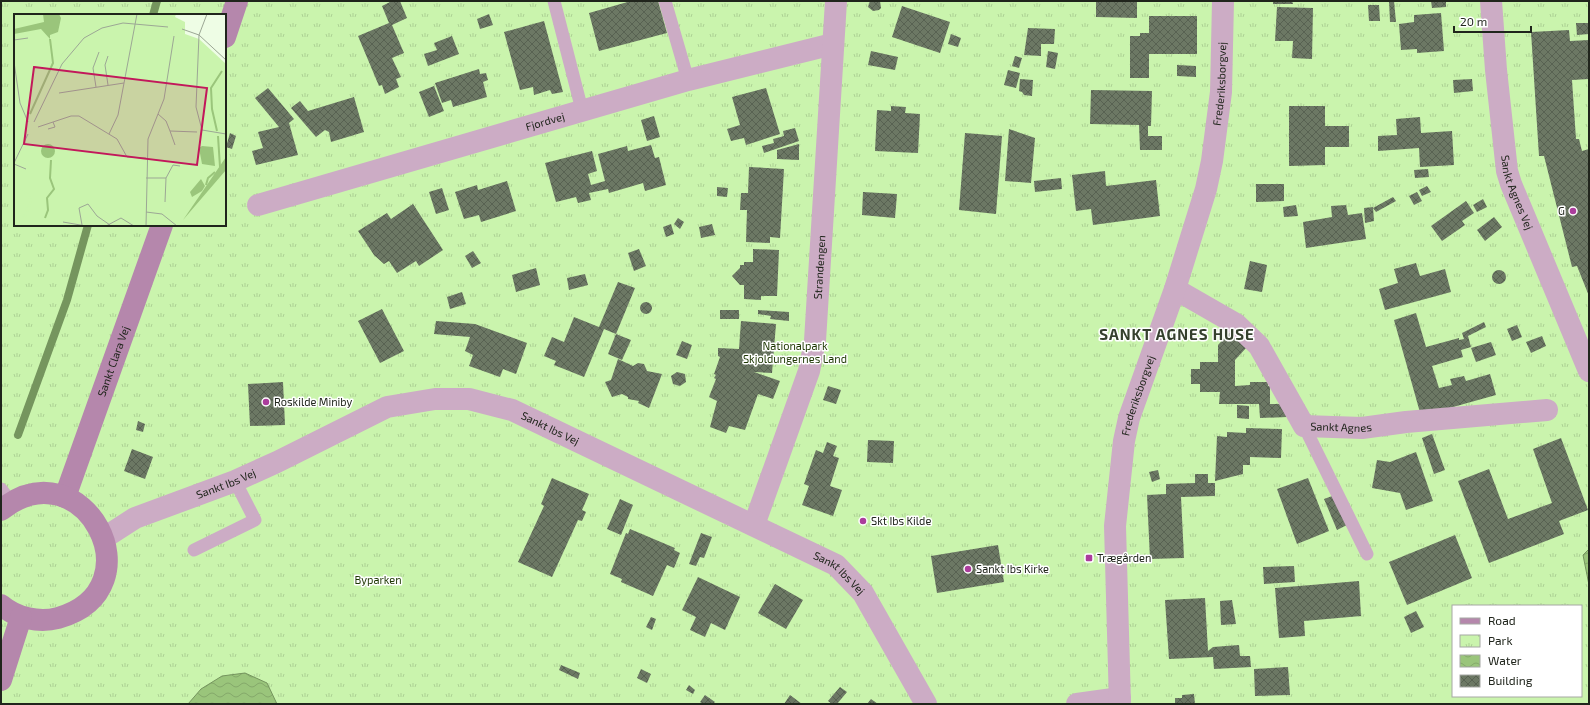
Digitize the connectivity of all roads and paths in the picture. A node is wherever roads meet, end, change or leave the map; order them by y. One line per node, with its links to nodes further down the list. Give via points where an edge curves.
1 (237, 1): 7 (main road)
2 (554, 1): 10 (lane)
3 (666, 1): 9 (lane)
4 (836, 1): 8 (street, Strandengen)
5 (1223, 1): 13 (street, Frederiksborgvej, via 1221,92 1212,161 1206,189)
6 (1491, 1): 14 (street, Sankt Agnes Vej, via 1507,171)
7 (226, 33)
8 (833, 44): 9 (street, Fjordvej); 20 (street, Strandengen, via 815,341 809,371)
9 (688, 80): 10 (street, Fjordvej)
10 (582, 110): 11 (street, Fjordvej)
11 (258, 204)
12 (162, 226): 18 (main road, Sankt Clara Vej)
13 (1175, 289): 16 (street, Sankt Agnes, via 1236,324 1259,346); 27 (street, Frederiksborgvej, via 1129,418 1124,441 1115,526)
14 (1589, 372)
15 (1547, 410): 16 (street, Sankt Agnes, via 1362,428)
16 (1304, 426): 23 (lane)
17 (235, 481): 20 (street, Sankt Ibs Vej, via 388,407 435,399 469,399 512,410); 21 (street, Sankt Ibs Vej, via 135,518); 22 (lane, via 255,520)
18 (65, 497): 19 (main road, via 46,493); 21 (main road, via 82,506 95,520)
19 (4, 500)
20 (754, 525): 28 (street, Sankt Ibs Vej, via 836,565 863,592)
21 (104, 538): 25 (main road, via 107,555 105,573 98,590 87,604 72,614 47,621)
22 (194, 550)
23 (1367, 554)
24 (1, 605): 25 (main road)
25 (22, 617): 26 (main road)
26 (1, 680)
27 (1120, 701): 29 (street)
28 (925, 704)
29 (1077, 704)

